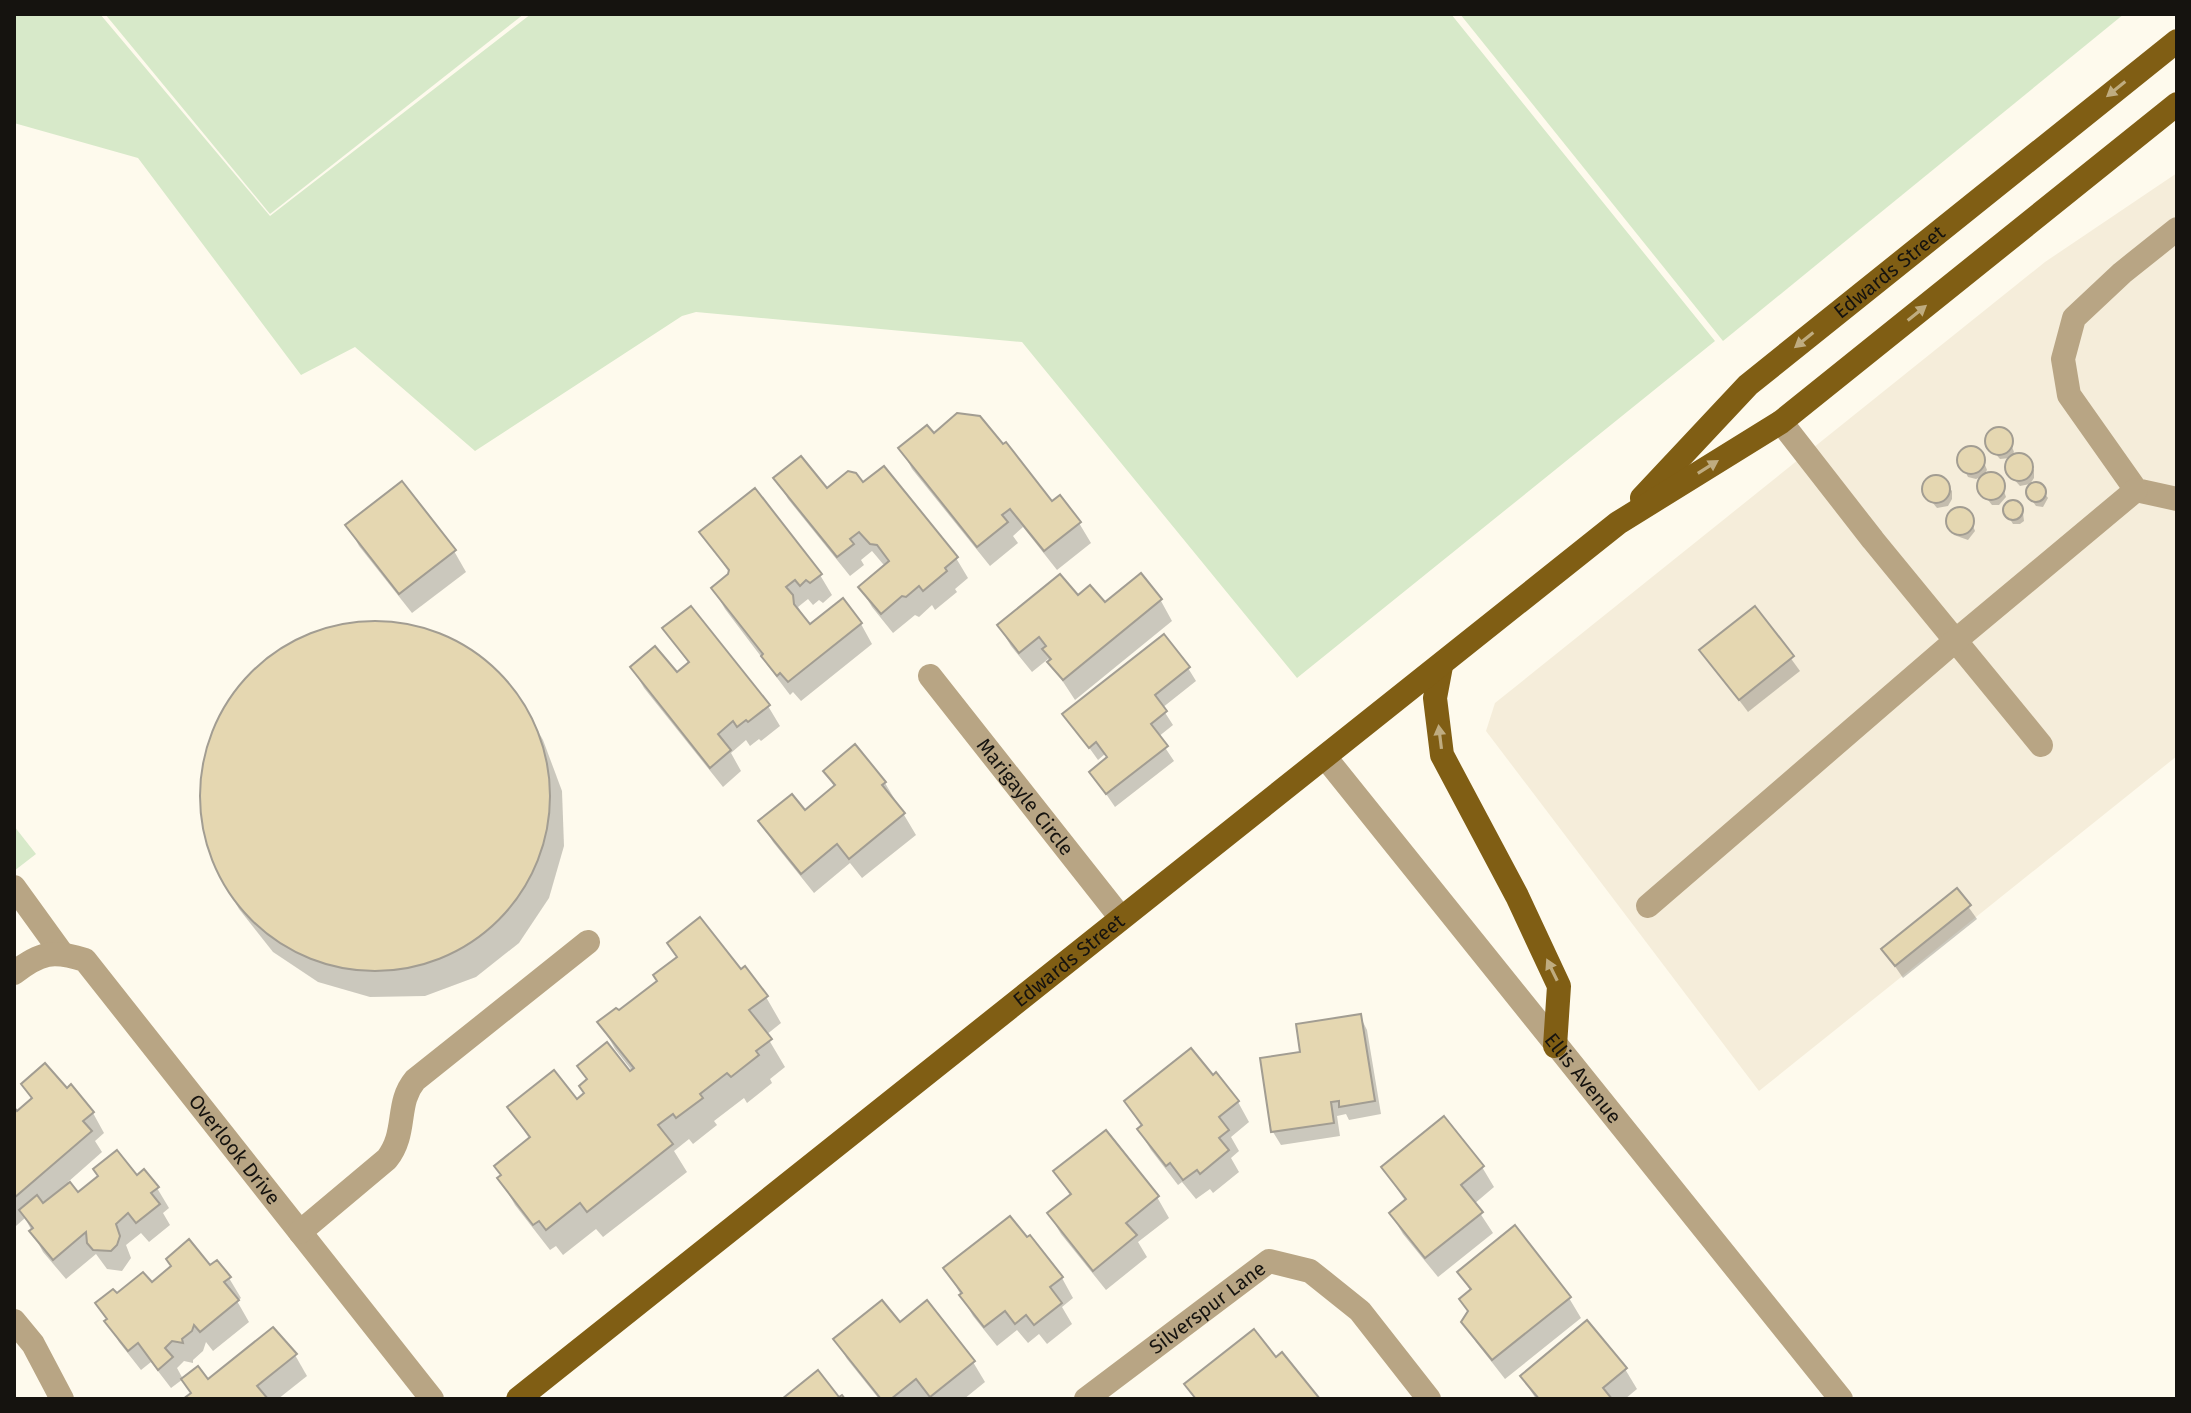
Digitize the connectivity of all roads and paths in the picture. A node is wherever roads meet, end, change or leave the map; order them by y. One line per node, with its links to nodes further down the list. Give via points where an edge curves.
1 (2177, 41): 7 (main road, Edwards Street, one-way to 7, via 1748,385)
2 (2177, 104): 4 (main road, Edwards Street, one-way to 2)
3 (2177, 229): 5 (street, via 2074,318 2063,359 2069,395)
4 (1781, 422): 7 (main road, Edwards Street, one-way to 4); 8 (street)
5 (2136, 490): 6 (street); 8 (street)
6 (2177, 499)
7 (1618, 523): 9 (main road, Edwards Street)
8 (1955, 641): 11 (street); 14 (street)
9 (1441, 666): 12 (main road, Edwards Street); 19 (main road, one-way to 9, via 1559,986 1442,755 1435,698)
10 (930, 676): 15 (street, Marigayle Circle)
11 (2041, 745)
12 (1325, 757): 15 (main road, Edwards Street); 19 (street, Ellis Avenue)
13 (14, 887): 17 (street)
14 (1648, 906)
15 (1121, 918): 24 (main road, Edwards Street)
16 (588, 942): 20 (street, via 415,1080 405,1095 401,1134 387,1159)
17 (61, 952): 18 (street, via 34,957); 20 (street, Overlook Drive, via 85,960)
18 (14, 973)
19 (1555, 1046): 27 (street, Ellis Avenue)
20 (300, 1232): 23 (street, Overlook Drive)
21 (14, 1321): 22 (street, via 33,1344)
22 (62, 1399)
23 (432, 1399)
24 (518, 1399)
25 (1086, 1399): 26 (street, Silverspur Lane, via 1269,1261 1310,1271 1360,1311)
26 (1429, 1399)
27 (1841, 1399)

